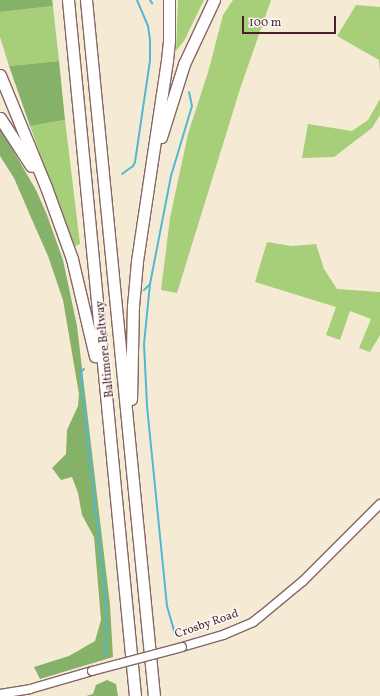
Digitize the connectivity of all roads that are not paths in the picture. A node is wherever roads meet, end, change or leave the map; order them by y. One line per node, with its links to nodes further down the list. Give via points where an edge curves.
1 (68, 0): 9 (highway, Baltimore Beltway)
2 (86, 0): 10 (highway, Baltimore Beltway)
3 (168, 0): 7 (highway, via 167,60)
4 (214, 0): 7 (highway, via 177,80)
5 (0, 75): 8 (highway)
6 (0, 118): 8 (highway, via 27,160)
7 (147, 188): 10 (highway, via 133,306)
8 (57, 219): 9 (highway, via 80,290)
9 (108, 416): 13 (highway, Baltimore Beltway)
10 (130, 458): 14 (highway, Baltimore Beltway)
11 (380, 504): 12 (main road, Crosby Road, bridge, via 303,581 258,618 223,635 30,689)
12 (0, 694)
13 (135, 696)
14 (154, 696)

